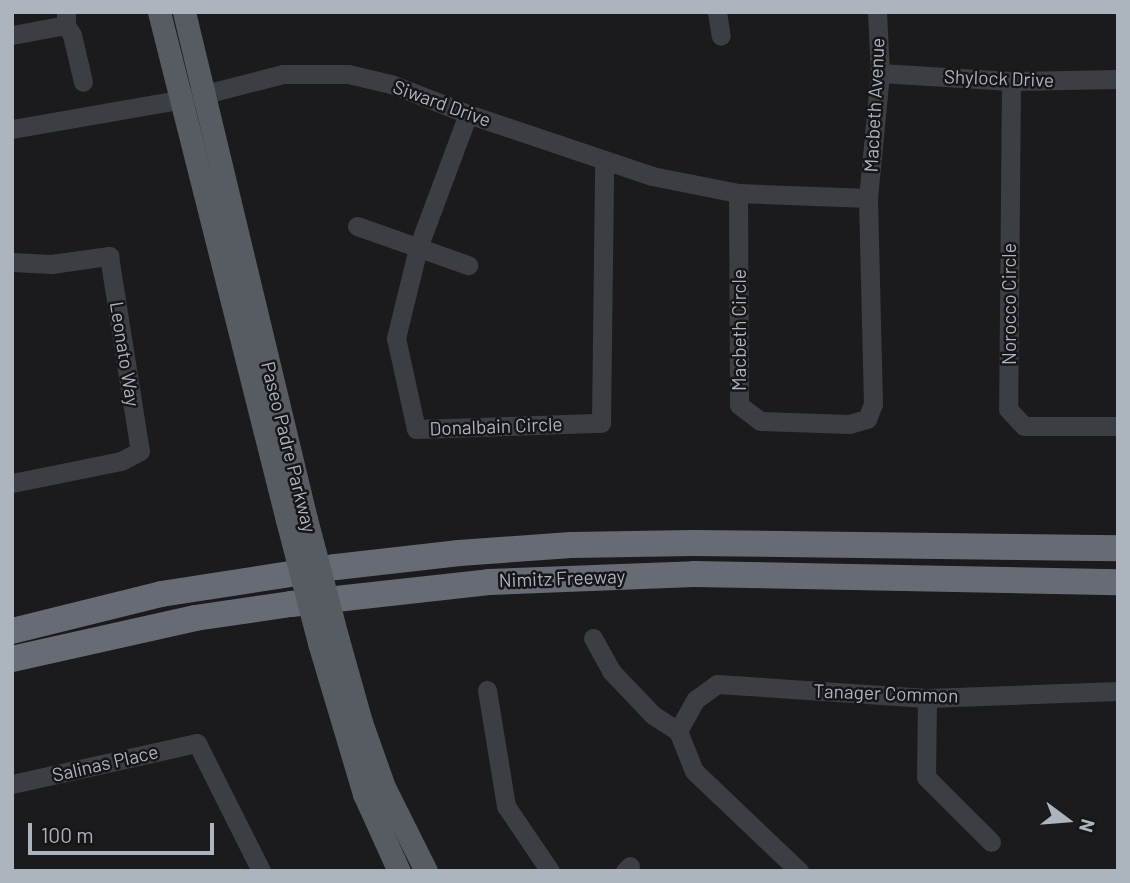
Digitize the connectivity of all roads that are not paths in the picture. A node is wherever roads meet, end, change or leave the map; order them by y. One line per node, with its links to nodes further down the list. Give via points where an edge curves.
1 (159, 12): 13 (main road, Paseo Padre Parkway)
2 (184, 12): 12 (main road, Paseo Padre Parkway)
3 (717, 12): 7 (street)
4 (877, 12): 8 (street, Macbeth Avenue)
5 (66, 19): 6 (street); 11 (street)
6 (12, 36)
7 (721, 36)
8 (880, 73): 10 (street, Shylock Drive); 18 (street, Macbeth Avenue)
9 (1118, 79): 10 (street, Shylock Drive)
10 (1011, 81): 23 (street, Norocco Circle, via 1009,409 1024,426)
11 (83, 82)
12 (203, 94): 13 (street, Siward Drive); 14 (street, Siward Drive, via 283,74 348,74 391,84); 25 (main road, Paseo Padre Parkway)
13 (179, 100): 15 (street, Siward Drive); 25 (main road, Paseo Padre Parkway)
14 (468, 114): 16 (street, Siward Drive); 20 (street, Donalbain Circle)
15 (12, 129)
16 (604, 162): 17 (street, Siward Drive); 20 (street, Donalbain Circle, via 601,423 416,429 396,338)
17 (738, 193): 18 (street, Siward Drive); 18 (street, Macbeth Circle, via 739,405 760,421 773,422 849,424 867,419 873,404)
18 (868, 198)
19 (357, 226): 20 (street)
20 (418, 248): 22 (street)
21 (12, 262): 24 (street, Leonato Way, via 51,264 109,256 140,451 121,461)
22 (468, 265)
23 (1118, 426)
24 (12, 484)
25 (297, 520): 32 (main road, Paseo Padre Parkway, bridge)
26 (1118, 534): 29 (highway, via 779,530 487,538 282,562)
27 (1118, 548): 30 (highway, via 693,543 458,553 161,594)
28 (1118, 582): 33 (highway, Nimitz Freeway, via 694,574 489,582 195,618)
29 (12, 615)
30 (12, 631)
31 (593, 638): 37 (street, via 611,671 653,715)
32 (328, 642): 41 (main road, Paseo Padre Parkway, via 364,794); 42 (main road, Paseo Padre Parkway, via 384,787)
33 (12, 659)
34 (487, 690): 43 (street, via 506,806)
35 (1118, 691): 36 (street, Tanager Common)
36 (927, 698): 37 (street, Tanager Common, via 717,684 695,699); 39 (street, via 926,777)
37 (678, 731): 44 (street, via 694,771)
38 (12, 784): 40 (street, Salinas Place, via 197,743)
39 (991, 842)
40 (261, 871)
41 (399, 871)
42 (426, 871)
43 (550, 871)
44 (799, 871)

